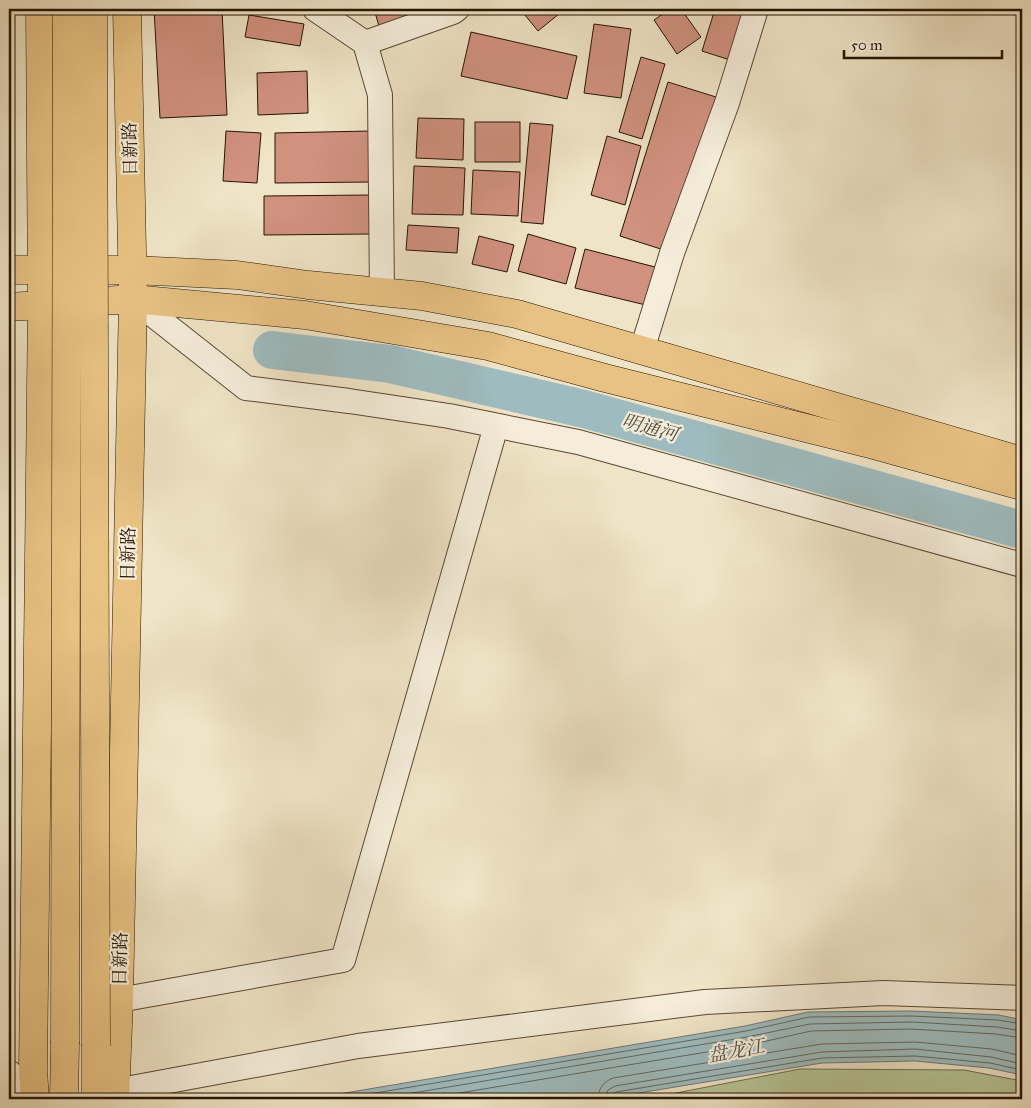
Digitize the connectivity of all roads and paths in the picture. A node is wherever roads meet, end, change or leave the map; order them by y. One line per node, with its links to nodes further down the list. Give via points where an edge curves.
1 (40, 9): 9 (main road)
2 (68, 9): 25 (main road, bridge)
3 (93, 9): 24 (main road, 日新路, bridge, via 96,1046)
4 (127, 9): 11 (main road, 日新路)
5 (315, 9): 8 (street)
6 (756, 9): 16 (street)
7 (455, 10): 8 (street)
8 (365, 42): 12 (street, via 380,95)
9 (41, 269): 10 (main road); 11 (main road); 14 (main road)
10 (9, 270)
11 (133, 270): 12 (main road, via 237,275); 13 (main road, 日新路)
12 (382, 292): 16 (main road, via 517,314)
13 (133, 298): 14 (main road); 17 (street, via 246,388 358,402); 19 (main road, via 305,315 488,346); 22 (main road, 日新路)
14 (42, 304): 15 (main road); 23 (main road)
15 (9, 307)
16 (642, 350): 18 (main road)
17 (496, 426): 20 (street, via 578,442); 22 (street, via 343,960)
18 (1022, 461)
19 (1022, 486)
20 (1022, 566)
21 (1022, 998): 24 (street, via 884,993 705,1002 358,1046)
22 (119, 1000): 24 (main road, 日新路)
23 (17, 1073): 26 (street); 27 (main road)
24 (105, 1096)
25 (64, 1098)
26 (9, 1099)
27 (35, 1099)

